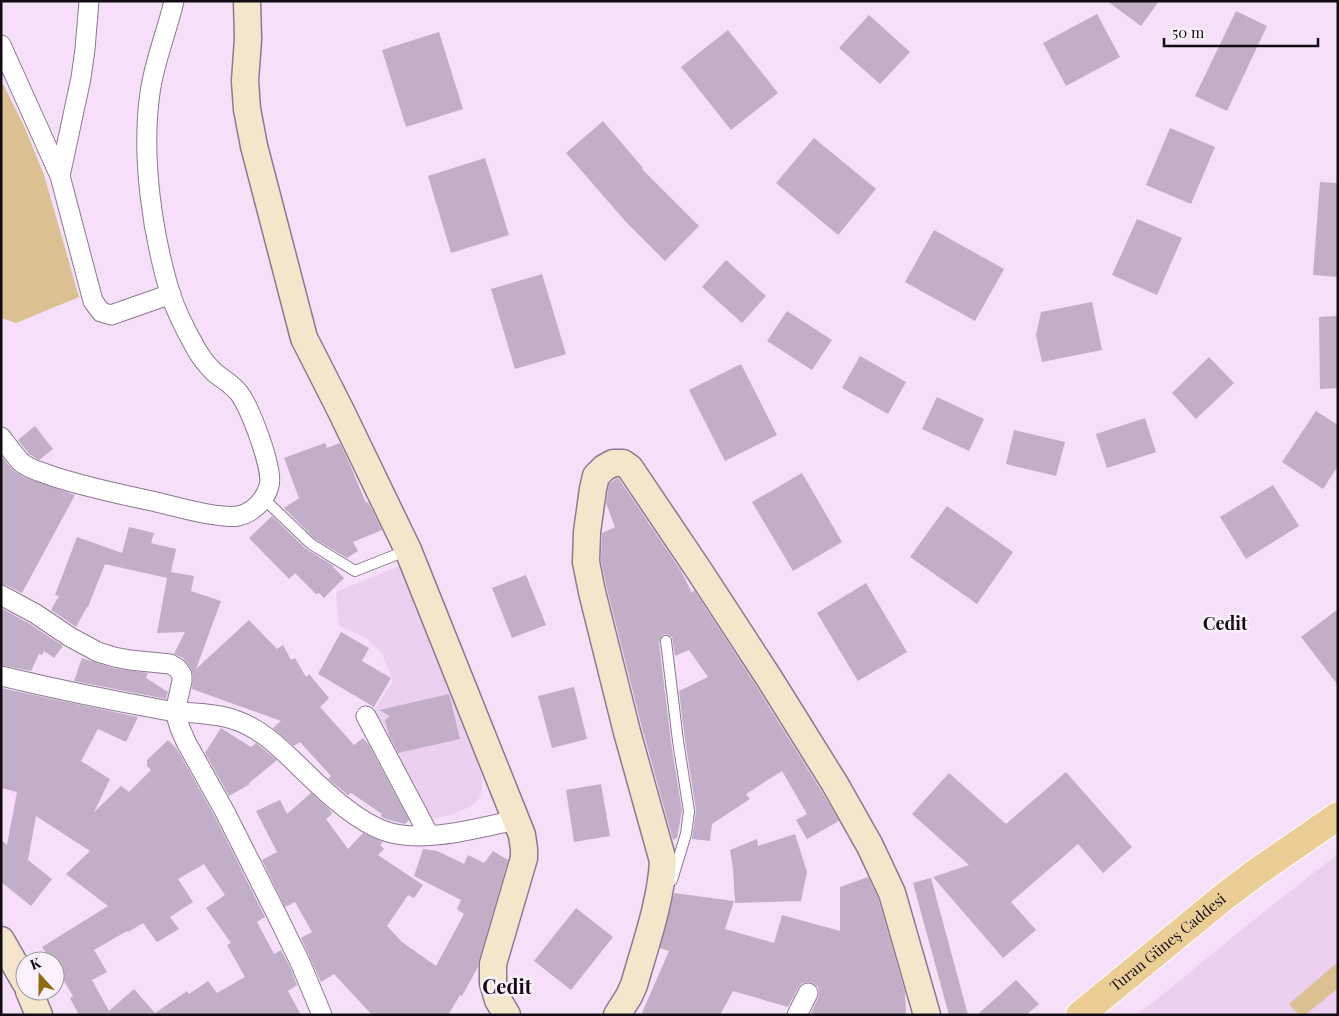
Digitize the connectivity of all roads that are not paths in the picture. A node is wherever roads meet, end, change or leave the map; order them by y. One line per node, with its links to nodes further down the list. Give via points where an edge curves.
1 (88, 1): 5 (street, via 81,78)
2 (174, 1): 6 (street, via 156,62 147,136 147,170 153,215)
3 (247, 1): 9 (main road, via 247,109 299,323)
4 (1, 46): 5 (street)
5 (60, 176): 6 (street, via 93,301 100,312 111,315)
6 (171, 294): 8 (street, via 201,357 238,392 244,402 268,464 270,484)
7 (1, 437): 8 (street, via 22,463 31,468 124,495 222,516 249,512)
8 (263, 498): 9 (lane, via 311,544 355,571)
9 (408, 550): 17 (main road)
10 (1, 595): 13 (street, via 98,652 130,660 170,664 176,668 182,675)
11 (666, 641): 20 (lane, via 689,811 672,882)
12 (1, 676): 13 (street)
13 (176, 712): 18 (street, via 211,715 250,727 266,736 321,788 362,819 390,832); 26 (street, via 186,742 275,911)
14 (366, 716): 18 (street)
15 (1338, 800): 19 (main road, Turan Güneş Caddesi)
16 (1338, 816): 19 (main road, Turan Güneş Caddesi)
17 (516, 820): 18 (street); 27 (main road, via 522,835 524,858 492,964 498,1000)
18 (428, 835)
19 (1257, 872): 31 (main road, Turan Güneş Caddesi)
20 (660, 889): 28 (main road, via 634,985); 30 (main road, via 663,861 627,732 586,562 594,482 604,468 613,463 623,463 630,468 769,678 864,834 892,893)
21 (1, 940): 22 (main road)
22 (15, 964)
23 (808, 993): 29 (street)
24 (33, 1001): 25 (main road)
25 (39, 1015)
26 (322, 1015)
27 (507, 1015)
28 (617, 1015)
29 (798, 1015)
30 (928, 1015)
31 (1080, 1015)

